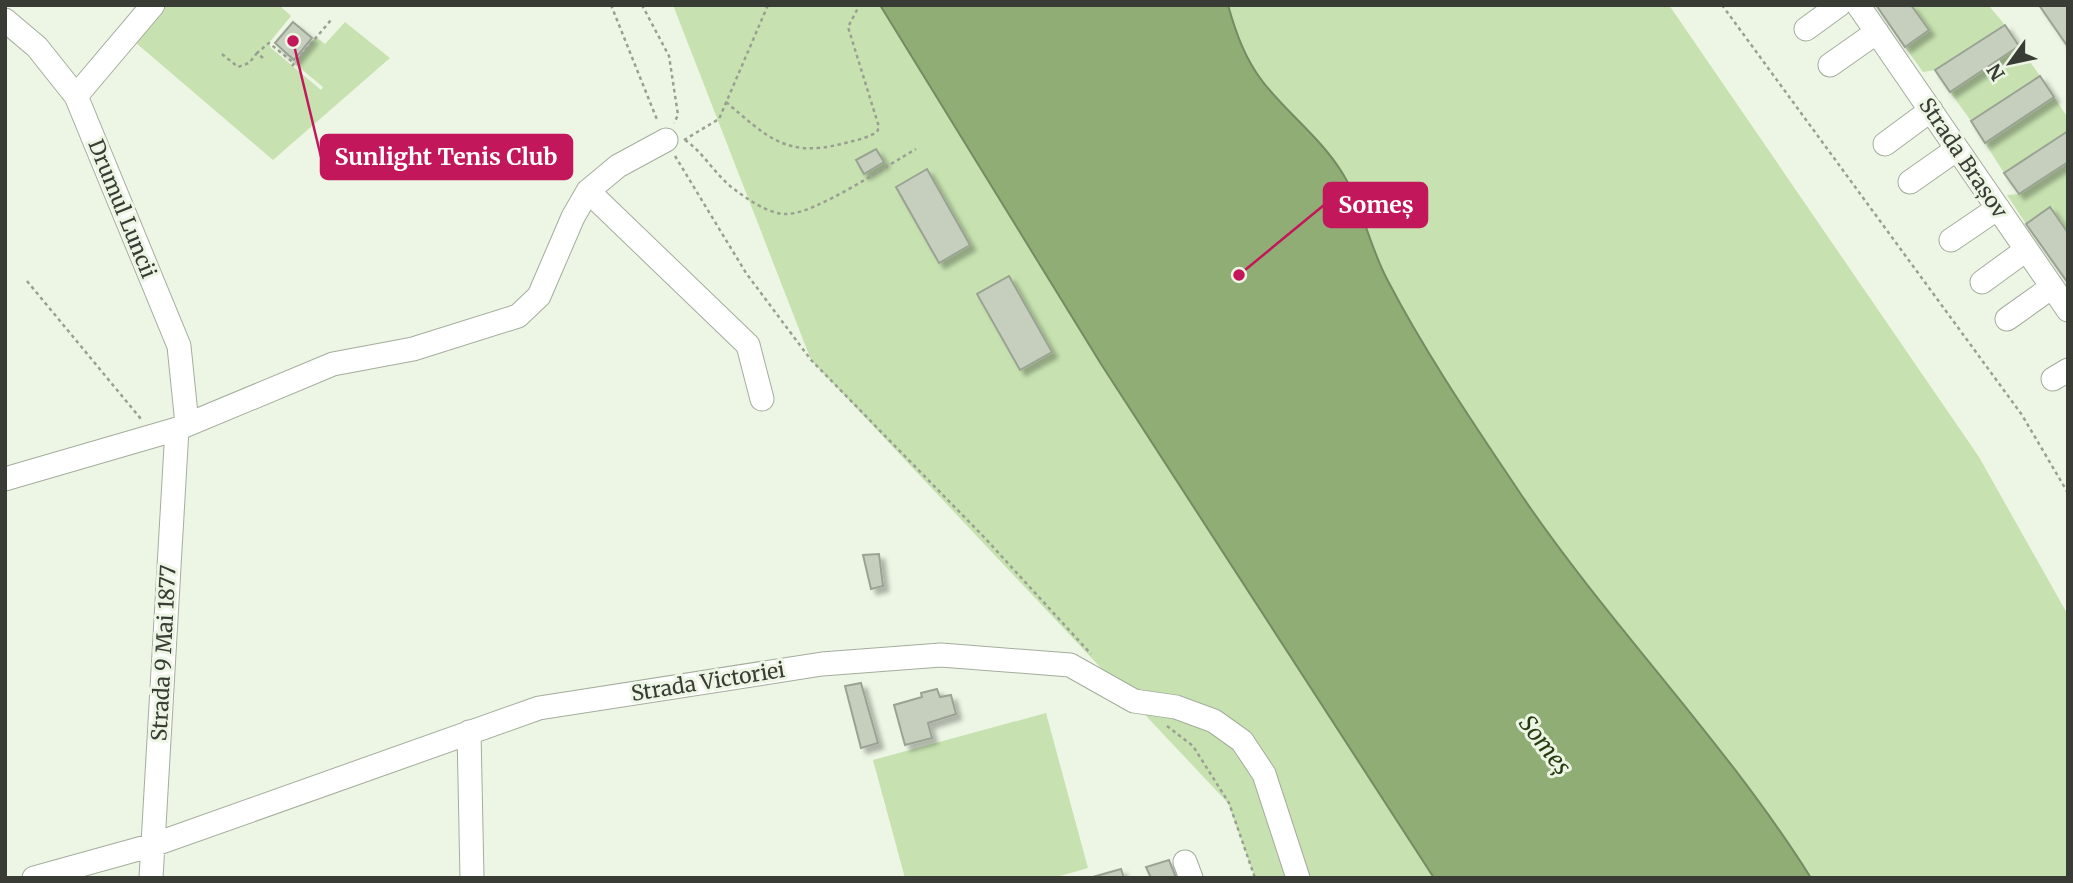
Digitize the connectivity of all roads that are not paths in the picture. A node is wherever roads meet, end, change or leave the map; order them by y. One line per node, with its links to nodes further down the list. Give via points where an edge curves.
1 (153, 5): 8 (street)
2 (1839, 5): 5 (street)
3 (1858, 5): 6 (street, Strada Brașov)
4 (5, 20): 8 (street, Drumul Luncii, via 37,47)
5 (1806, 29)
6 (1877, 32): 7 (street); 9 (street, Strada Brașov)
7 (1830, 65)
8 (76, 96): 23 (street, Drumul Luncii, via 179,346)
9 (1931, 110): 11 (street); 12 (street, Strada Brașov)
10 (675, 140): 14 (street, via 618,166)
11 (1885, 144)
12 (1957, 149): 13 (street); 15 (street, Strada Brașov)
13 (1910, 182)
14 (588, 191): 22 (street, via 748,345); 23 (street, via 539,296 518,316 413,349 333,364)
15 (1998, 208): 16 (street); 17 (street, Strada Brașov)
16 (1951, 240)
17 (2026, 250): 18 (street); 19 (street, Strada Brașov)
18 (1982, 282)
19 (2052, 287): 20 (street, Strada Brașov); 21 (street)
20 (2068, 310)
21 (2007, 319)
22 (762, 399)
23 (182, 427): 24 (street); 26 (street, Strada 9 Mai 1877)
24 (5, 479)
25 (469, 732): 26 (street, Strada Victoriei); 29 (street); 30 (street, Strada Victoriei, via 539,708 822,664 941,655 1070,665 1134,701 1176,707 1214,720 1242,741 1264,774)
26 (153, 845): 27 (street, Strada Victoriei); 28 (street, Strada 9 Mai 1877)
27 (34, 878)
28 (150, 878)
29 (472, 878)
30 (1298, 878)

